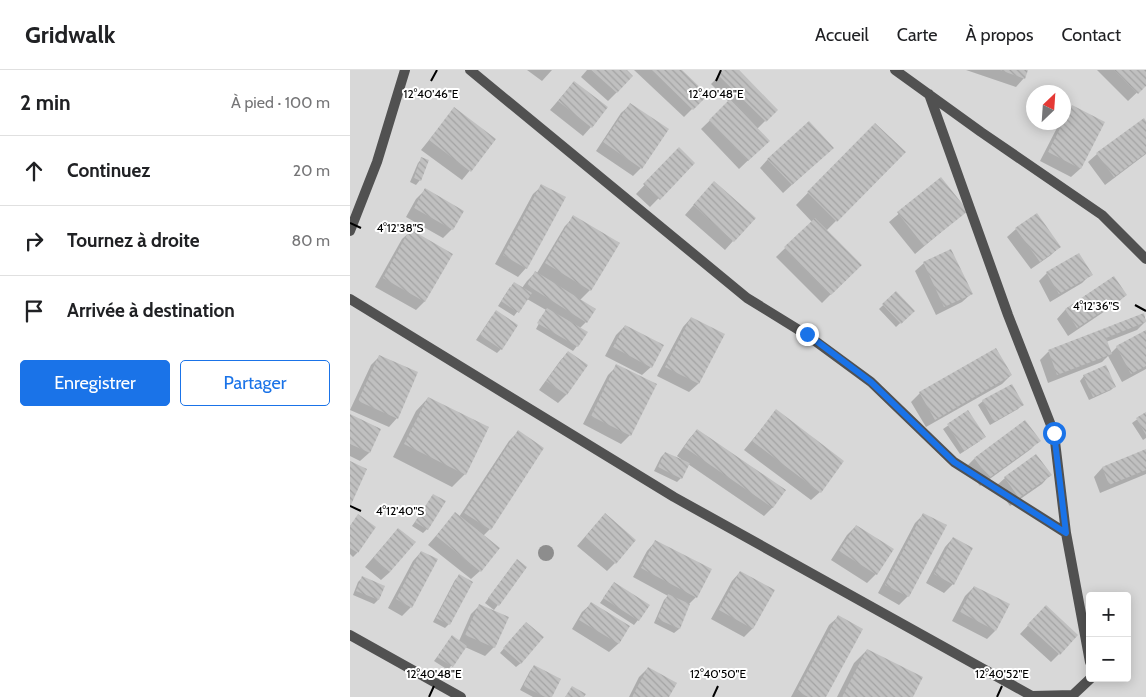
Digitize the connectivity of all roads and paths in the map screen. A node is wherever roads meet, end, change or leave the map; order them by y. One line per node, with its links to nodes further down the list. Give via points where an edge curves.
1 (405, 70): 5 (street, via 377,162)
2 (470, 70): 8 (street, via 746,298 807,334 871,382 954,462)
3 (896, 70): 4 (street)
4 (929, 94): 6 (street, via 1102,216); 8 (street, via 1054,433)
5 (350, 231)
6 (1146, 258)
7 (350, 299): 11 (street, via 674,497 1032,696 1073,695)
8 (1066, 533): 10 (street)
9 (350, 635): 12 (street)
10 (1086, 640)
11 (1088, 682)
12 (461, 697)

